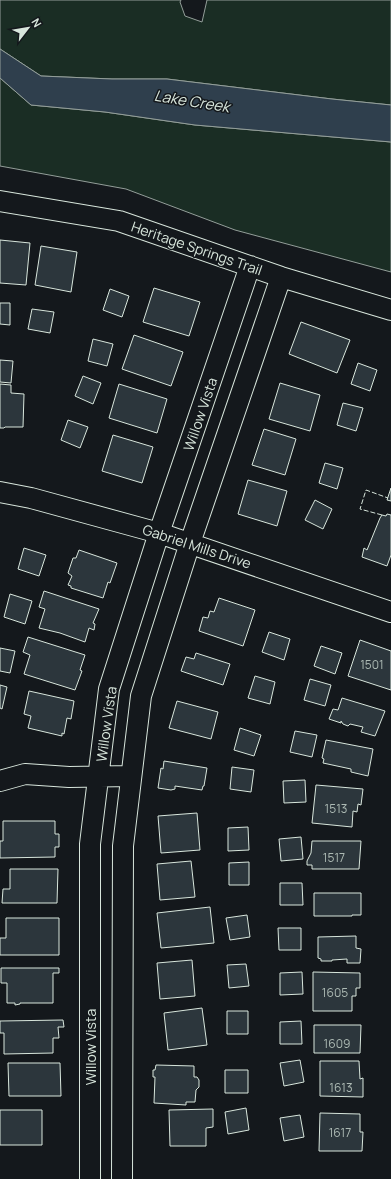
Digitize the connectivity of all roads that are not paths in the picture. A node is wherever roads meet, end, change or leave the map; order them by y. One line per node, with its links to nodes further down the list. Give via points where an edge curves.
1 (0, 201): 2 (street, Heritage Springs Trail, via 118,221)
2 (250, 266): 3 (street, Heritage Springs Trail); 6 (street, Willow Vista)
3 (281, 277): 4 (street, Heritage Springs Trail); 7 (street)
4 (391, 310)
5 (0, 492): 6 (street, Gabriel Mills Drive)
6 (159, 532): 7 (street, Gabriel Mills Drive); 10 (street, Willow Vista, via 109,688)
7 (190, 543): 8 (street, Gabriel Mills Drive); 9 (street, via 141,696)
8 (391, 612)
9 (131, 776): 10 (street); 13 (street, via 123,846)
10 (98, 777): 11 (street, via 25,774); 12 (street, Willow Vista, via 90,844)
11 (0, 780)
12 (90, 1179)
13 (122, 1179)

